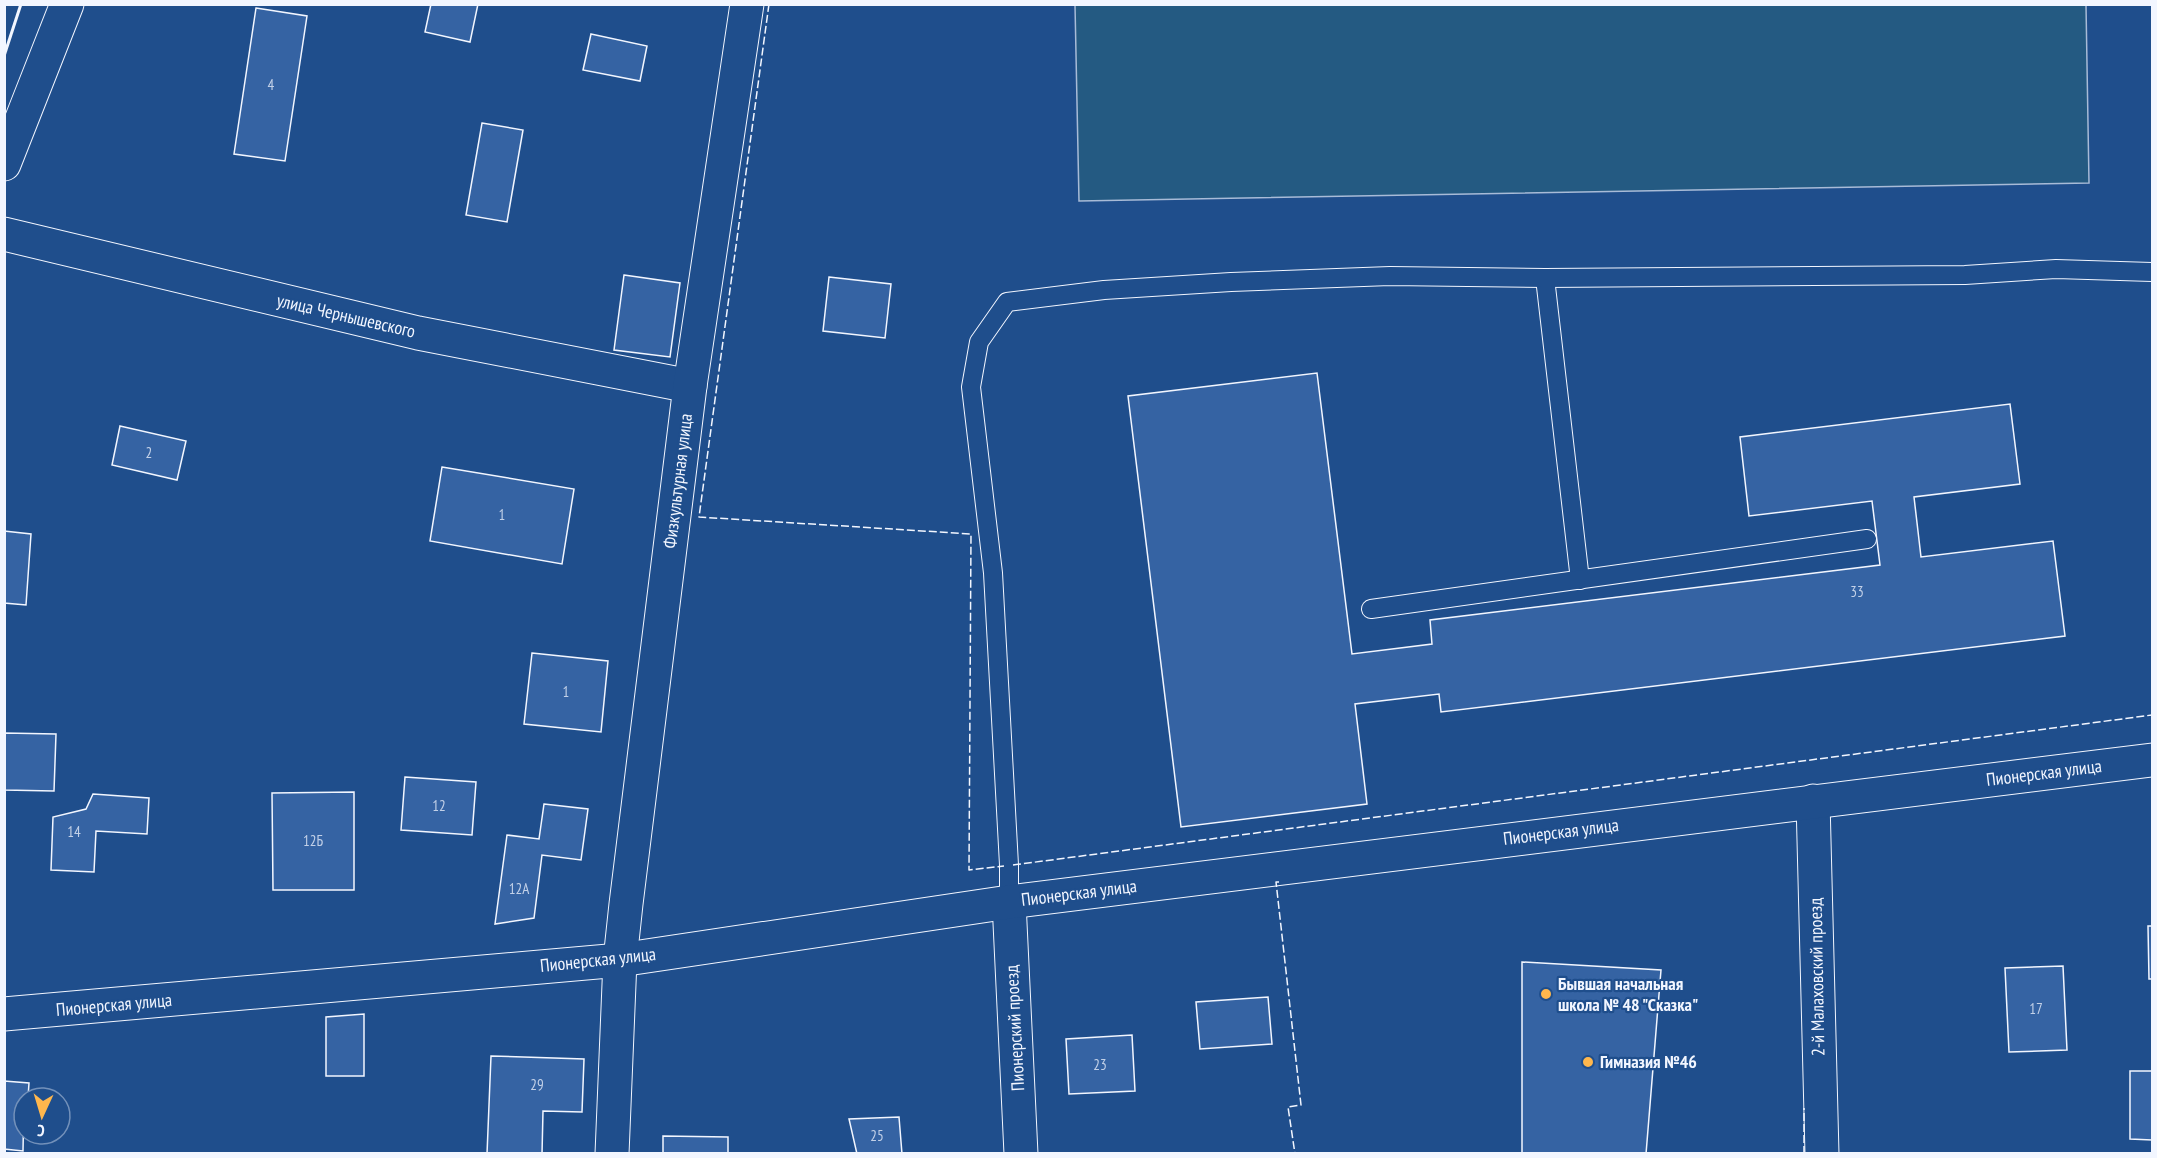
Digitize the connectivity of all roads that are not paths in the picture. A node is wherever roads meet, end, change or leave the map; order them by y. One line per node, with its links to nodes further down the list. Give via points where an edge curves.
1 (67, 4): 3 (street)
2 (747, 4): 7 (street, Физкультурная улица)
3 (4, 164)
4 (4, 234): 7 (street, улица Чернышевского, via 418,333)
5 (2152, 272): 6 (lane, via 2056,269 1965,275)
6 (1545, 278): 9 (lane); 13 (lane, via 1390,276 1231,282 1104,290 1007,302 979,342 971,387 993,573)
7 (690, 386): 14 (street, Физкультурная улица)
8 (1867, 539): 9 (lane)
9 (1580, 580): 10 (lane)
10 (1371, 609)
11 (2152, 760): 12 (street, Пионерская улица)
12 (1813, 801): 13 (street, Пионерская улица); 18 (street, 2-й Малаховский проезд)
13 (1009, 902): 14 (street, Пионерская улица); 17 (street, Пионерский проезд)
14 (620, 960): 15 (street, Пионерская улица); 16 (street, Физкультурная улица)
15 (4, 1014)
16 (612, 1154)
17 (1021, 1154)
18 (1822, 1154)

